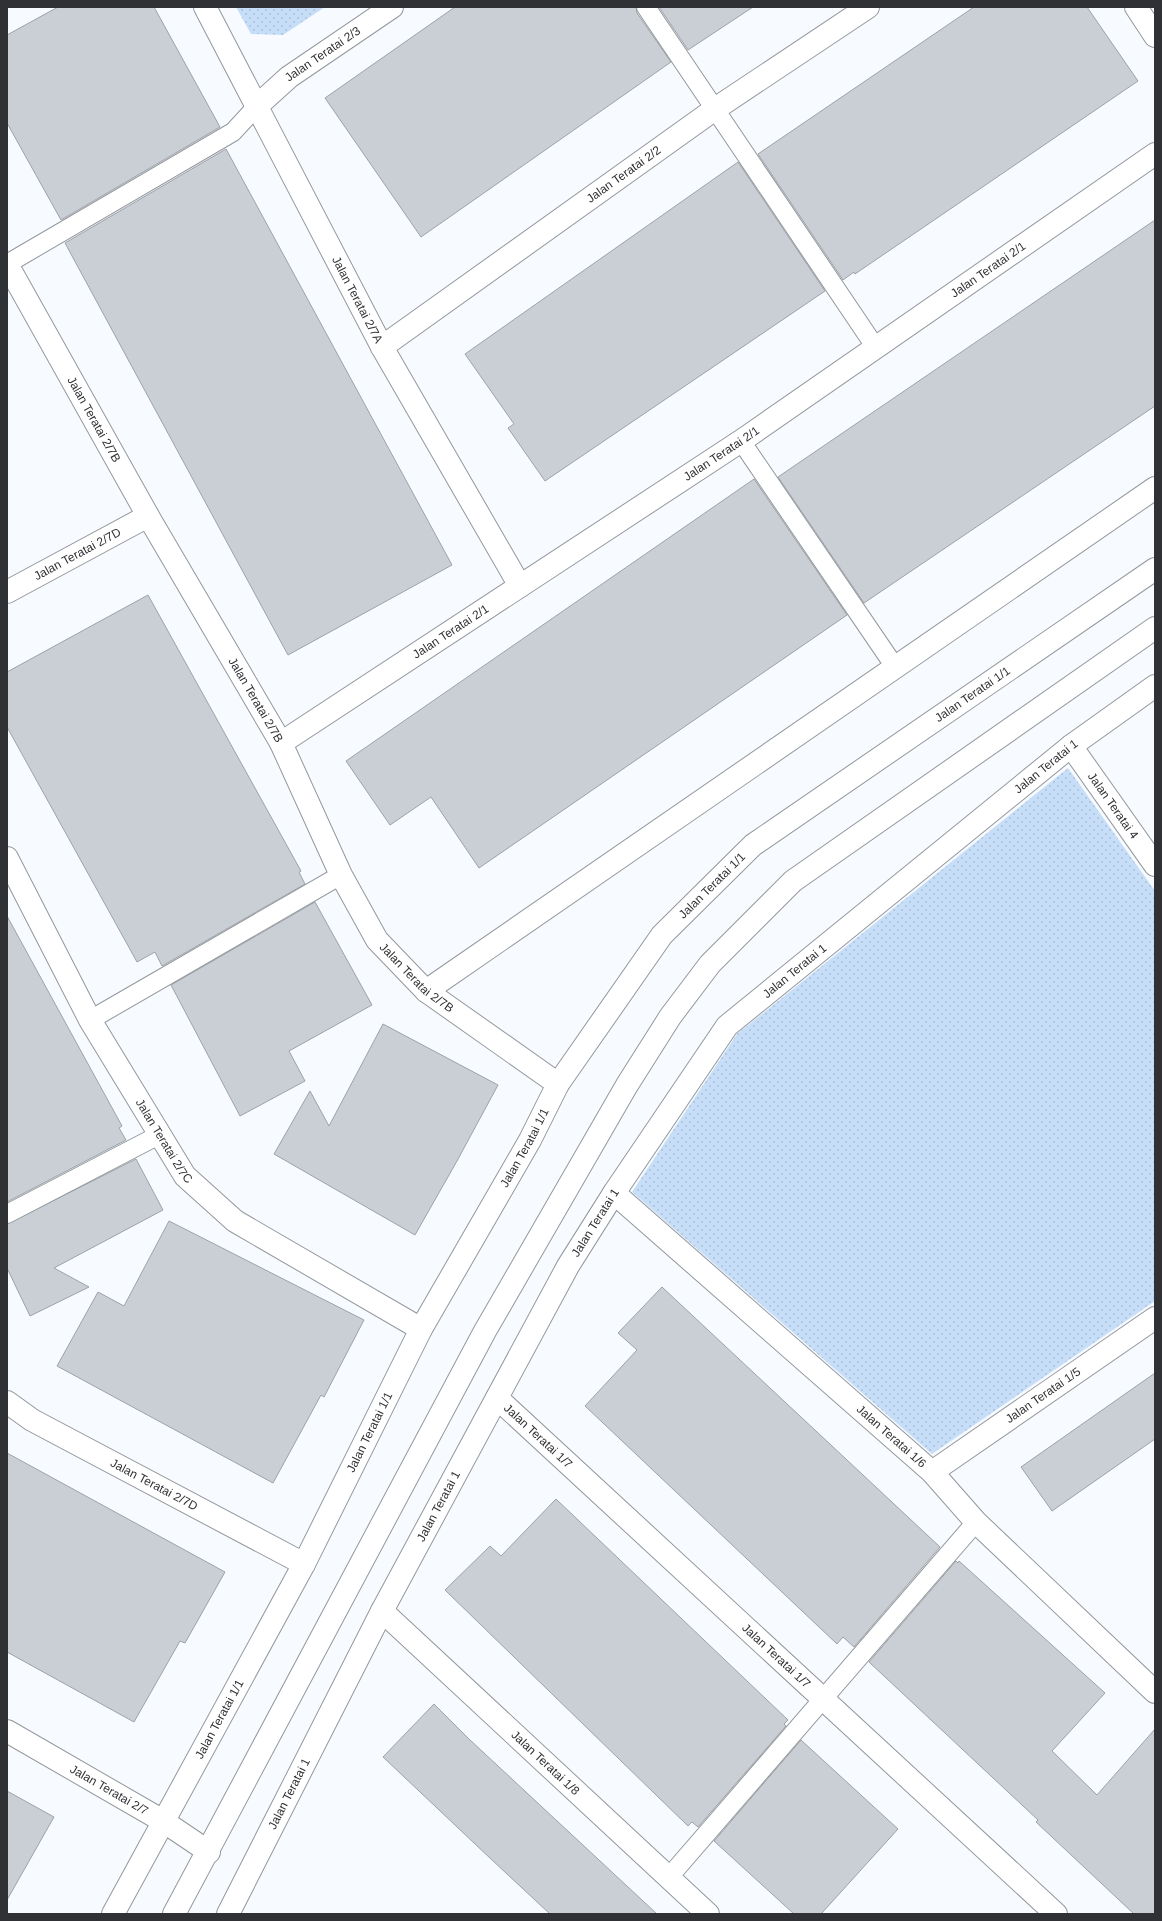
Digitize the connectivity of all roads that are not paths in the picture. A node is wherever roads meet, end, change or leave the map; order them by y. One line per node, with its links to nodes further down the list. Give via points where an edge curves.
1 (205, 7): 7 (street, Jalan Teratai 2/7A)
2 (392, 7): 7 (street, Jalan Teratai 2/3, via 289,77)
3 (646, 7): 8 (lane)
4 (868, 7): 8 (street, Jalan Teratai 2/2)
5 (1136, 7): 6 (street)
6 (1155, 36)
7 (257, 106): 10 (lane, via 234,132); 11 (street, Jalan Teratai 2/7A)
8 (715, 109): 11 (street, Jalan Teratai 2/2); 12 (lane)
9 (1155, 154): 12 (street, Jalan Teratai 2/1)
10 (7, 264): 15 (street, Jalan Teratai 2/7B)
11 (382, 347): 17 (street, Jalan Teratai 2/7A)
12 (876, 348): 13 (street, Jalan Teratai 2/1)
13 (741, 441): 17 (street, Jalan Teratai 2/1); 20 (lane)
14 (1155, 488): 20 (street)
15 (148, 516): 18 (street, Jalan Teratai 2/7D); 22 (street, Jalan Teratai 2/7B)
16 (1155, 569): 29 (street, Jalan Teratai 1/1, via 753,845 662,935)
17 (520, 586): 22 (street, Jalan Teratai 2/1)
18 (7, 592)
19 (1155, 628): 45 (street, via 793,881 710,964 670,1017 627,1085 486,1331)
20 (895, 667): 27 (street)
21 (1155, 686): 23 (street, Jalan Teratai 1)
22 (280, 743): 26 (street, Jalan Teratai 2/7B)
23 (1071, 746): 25 (street, Jalan Teratai 4); 31 (street, Jalan Teratai 1, via 727,1026)
24 (7, 858): 28 (street, Jalan Teratai 2/7C)
25 (1155, 865)
26 (341, 875): 27 (street, Jalan Teratai 2/7B, via 377,940); 28 (lane)
27 (426, 991): 29 (street, Jalan Teratai 2/7B)
28 (90, 1020): 30 (street, Jalan Teratai 2/7C)
29 (558, 1084): 34 (street, Jalan Teratai 1/1, via 530,1140)
30 (159, 1135): 32 (lane); 34 (street, Jalan Teratai 2/7C, via 185,1176 235,1221)
31 (614, 1193): 35 (street, Jalan Teratai 1, via 568,1266); 37 (street, Jalan Teratai 1/6)
32 (7, 1214)
33 (1155, 1318): 37 (street, Jalan Teratai 1/5)
34 (421, 1329): 39 (street, Jalan Teratai 1/1)
35 (497, 1398): 40 (street, Jalan Teratai 1); 42 (street, Jalan Teratai 1/7)
36 (7, 1402): 39 (street, Jalan Teratai 2/7D, via 32,1420)
37 (932, 1472): 38 (street, Jalan Teratai 1/6)
38 (976, 1522): 41 (street, Jalan Teratai 1/6); 42 (lane)
39 (304, 1564): 44 (street, Jalan Teratai 1/1)
40 (382, 1611): 46 (street, Jalan Teratai 1/8); 49 (street, Jalan Teratai 1)
41 (1155, 1692)
42 (823, 1699): 46 (lane); 51 (street, Jalan Teratai 1/7)
43 (7, 1732): 44 (street, Jalan Teratai 2/7)
44 (163, 1821): 45 (street, Jalan Teratai 2/7); 47 (street, Jalan Teratai 1/1)
45 (209, 1852): 48 (street)
46 (669, 1877): 50 (street, Jalan Teratai 1/8)
47 (113, 1914)
48 (174, 1914)
49 (228, 1914)
50 (708, 1914)
51 (1056, 1914)

